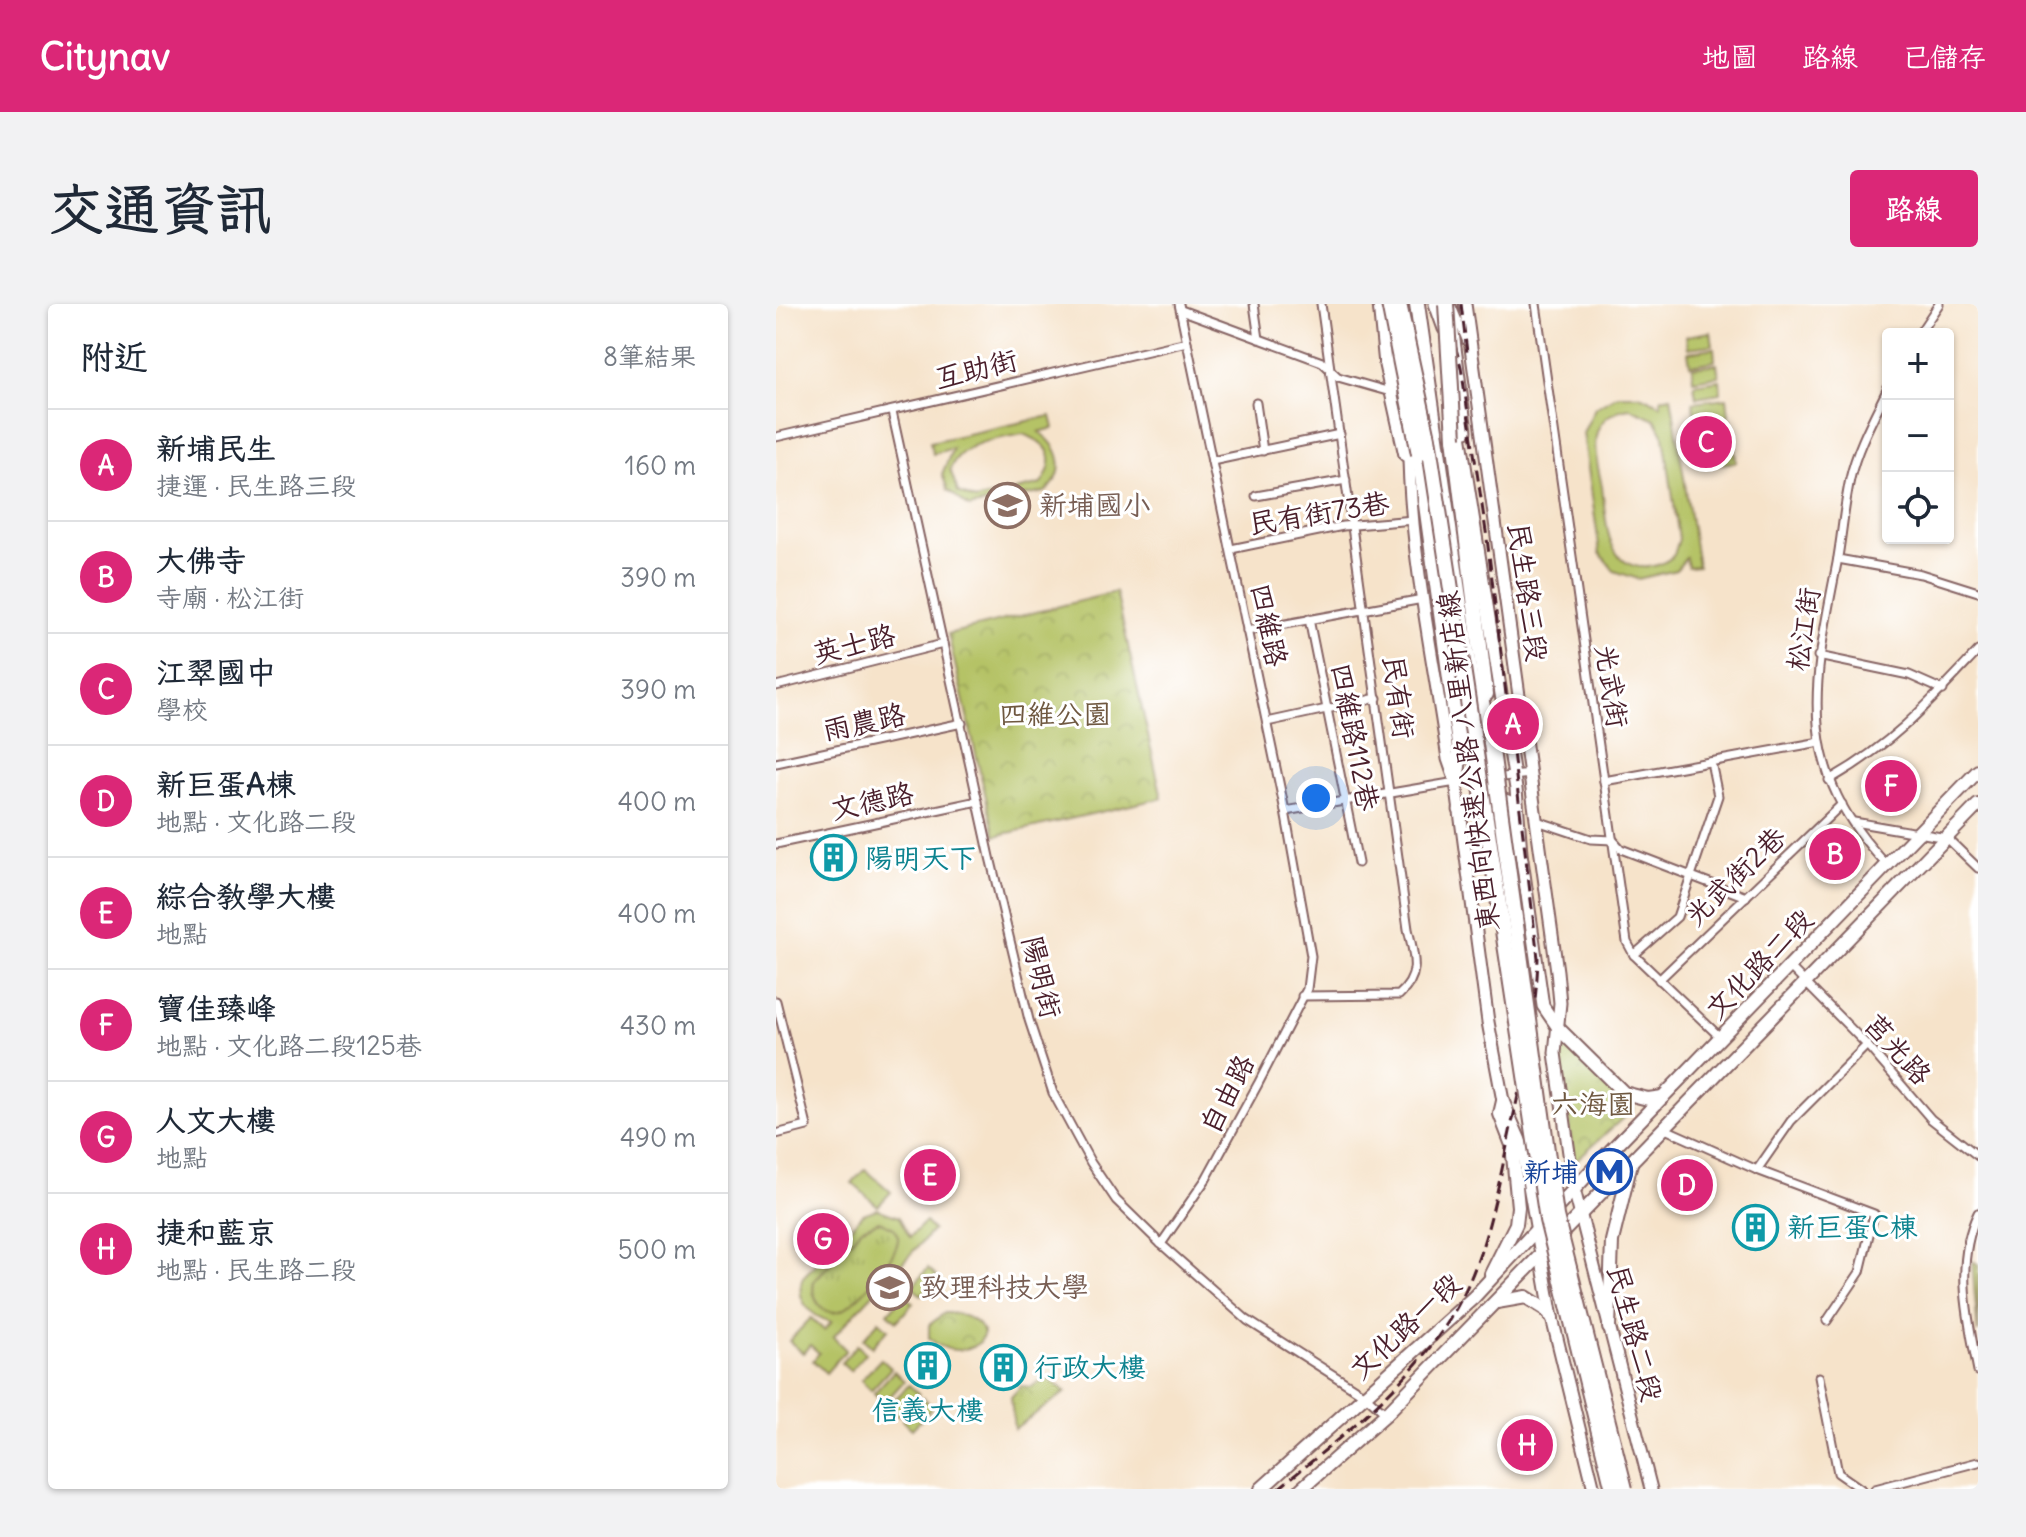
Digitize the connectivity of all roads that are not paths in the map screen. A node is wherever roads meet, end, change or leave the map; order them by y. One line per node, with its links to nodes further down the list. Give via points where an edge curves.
1 (1254, 304): 15 (street)
2 (1321, 304): 18 (street, 民有街)
3 (1379, 304): 19 (main road, via 1385,365)
4 (1391, 304): 19 (street); 62 (highway, bridge, via 1440,601 1460,751)
5 (1399, 304): 54 (highway, 東西向快速公路 八里新店線, bridge, via 1428,438)
6 (1407, 304): 29 (main road)
7 (1420, 304): 25 (highway)
8 (1435, 304): 27 (main road, 民生路三段)
9 (1447, 304): 17 (street); 27 (main road, 民生路三段, via 1460,365); 53 (highway, 東西向快速公路 八里新店線, bridge, via 1454,438)
10 (1465, 304): 17 (main road, 民生路三段)
11 (1536, 304): 61 (street, 光武街)
12 (1939, 304): 14 (street)
13 (1180, 307): 15 (street); 16 (street, 四維路)
14 (1923, 328)
15 (1259, 339): 18 (street, via 1322,362)
16 (1187, 342): 22 (street, 互助街); 28 (street, 四維路)
17 (1471, 351): 41 (main road, 民生路三段)
18 (1331, 371): 19 (street); 23 (street, 民有街)
19 (1394, 393): 29 (main road)
20 (1883, 400): 35 (street, 松江街, via 1851,476)
21 (1256, 403): 26 (street)
22 (892, 412): 24 (street, 互助街); 43 (street, 陽明街)
23 (1340, 434): 26 (street); 30 (street, 民有街)
24 (776, 437)
25 (1440, 439): 53 (highway, via 1481,709); 54 (highway, bridge, via 1472,676)
26 (1263, 451): 28 (street)
27 (1467, 459): 36 (main road, 民生路三段)
28 (1212, 461): 34 (street, 四維路)
29 (1407, 463): 32 (main road)
30 (1346, 480): 31 (street); 33 (street, 民有街)
31 (1256, 496)
32 (1414, 520): 33 (street, 民有街73巷); 38 (main road)
33 (1352, 526): 34 (street, 民有街73巷); 39 (street, 民有街)
34 (1231, 549): 42 (street, 四維路)
35 (1838, 559): 37 (street, via 1933,577); 45 (street, 松江街)
36 (1485, 587): 41 (main road); 59 (main road, 民生路三段)
37 (1978, 592)
38 (1425, 598): 39 (street); 62 (main road, via 1448,759)
39 (1363, 609): 40 (street); 48 (street, 民有街)
40 (1309, 619): 42 (street); 49 (street, 四維路112巷)
41 (1508, 626): 58 (main road, 民生路三段)
42 (1247, 631): 50 (street, 四維路)
43 (943, 644): 46 (street, 英士路); 51 (street, 陽明街)
44 (1978, 651): 47 (street)
45 (1818, 656): 47 (street, via 1909,675); 52 (street, 松江街, via 1815,717)
46 (776, 686)
47 (1943, 690): 60 (street, via 1871,756)
48 (1377, 698): 49 (street); 63 (street, 民有街)
49 (1326, 709): 50 (street); 64 (street, 四維路112巷)
50 (1267, 722): 69 (street, 四維路)
51 (962, 723): 56 (street, 雨農路); 65 (street, 陽明街)
52 (1820, 742): 55 (street); 60 (street, 松江街)
53 (1491, 743): 119 (highway, 東西向快速公路 八里新店線, bridge, via 1556,1216)
54 (1476, 745): 118 (highway, 東西向快速公路 八里新店線, bridge, via 1547,1220)
55 (1711, 762): 61 (street); 80 (street, via 1718,796)
56 (776, 763)
57 (1978, 771): 72 (main road, 文化路二段)
58 (1531, 774): 59 (street); 70 (main road, 民生路三段)
59 (1515, 776): 62 (street); 76 (main road, 民生路三段)
60 (1829, 780): 66 (street, 松江街)
61 (1604, 781): 74 (street, 光武街)
62 (1456, 782): 63 (street); 68 (main road)
63 (1390, 792): 64 (street); 87 (street, 民有街, via 1416,973 1406,988 1388,997)
64 (1345, 800): 69 (street); 77 (street, 四維路112巷)
65 (978, 801): 75 (street, 文德路); 103 (street, 陽明街, via 1029,1020 1053,1093 1116,1200)
66 (1842, 804): 71 (street, 松江街); 81 (street, 光武街2巷)
67 (1978, 805): 73 (main road, 文化路二段)
68 (1459, 810): 76 (main road, via 1508,801); 93 (main road)
69 (1285, 811): 83 (street, 四維路)
70 (1537, 821): 74 (street, via 1591,839); 89 (main road, 民生路三段, via 1557,971)
71 (1854, 822): 72 (street); 78 (street, 松江街)
72 (1921, 832): 73 (street); 78 (main road, 文化路二段)
73 (1947, 838): 79 (street); 86 (main road, 文化路二段)
74 (1613, 840): 80 (street, via 1621,849); 82 (street, 光武街, via 1627,942)
75 (776, 844)
76 (1521, 853): 89 (main road, 民生路三段, via 1543,1006)
77 (1358, 863)
78 (1888, 866): 84 (main road, 文化路二段)
79 (1978, 868)
80 (1692, 874): 81 (street); 82 (street, via 1677,917)
81 (1746, 897): 85 (street, 光武街2巷)
82 (1634, 955): 85 (street, 光武街)
83 (1311, 956): 87 (street, 自由路)
84 (1789, 966): 86 (street, 莒光路); 90 (main road, 文化路二段)
85 (1659, 980): 90 (street, 光武街)
86 (1806, 982): 91 (street, 莒光路); 94 (main road, 文化路二段)
87 (1302, 996): 103 (street, 自由路, via 1222,1152)
88 (776, 1001): 95 (street, via 807,1126)
89 (1559, 1029): 92 (main road, via 1624,1093); 99 (main road, 民生路三段, via 1555,1053)
90 (1721, 1038): 92 (main road, 文化路二段)
91 (1867, 1045): 96 (street, 莒光路, via 1931,1119); 98 (street, via 1791,1121)
92 (1663, 1097): 99 (main road, 文化路二段)
93 (1503, 1101): 102 (main road, via 1522,1145); 105 (main road, via 1500,1114 1512,1145 1518,1207 1516,1224)
94 (1663, 1128): 97 (main road, 文化路二段); 98 (street)
95 (776, 1134)
96 (1978, 1156)
97 (1632, 1160): 101 (main road, 文化路二段); 109 (main road, via 1612,1241)
98 (1757, 1170): 108 (street, via 1874,1214 1860,1272)
99 (1574, 1189): 101 (main road, 民生路二段); 102 (main road, 文化路一段)
100 (1978, 1213): 110 (street, via 1963,1273)
101 (1580, 1214): 104 (main road, 文化路一段); 109 (main road, 民生路二段)
102 (1536, 1230): 104 (main road); 105 (main road, 文化路一段)
103 (1161, 1244): 112 (street, 陽明街, via 1247,1320)
104 (1542, 1253): 106 (main road, 文化路一段); 107 (main road)
105 (1486, 1284): 112 (main road, 文化路一段)
106 (1494, 1304): 107 (main road, via 1526,1297); 113 (main road, 文化路一段)
107 (1552, 1318): 117 (main road)
108 (1827, 1321)
109 (1609, 1328): 120 (main road, 民生路二段)
110 (1978, 1371)
111 (1819, 1377): 121 (street, via 1838,1473)
112 (1366, 1396): 113 (street, 陽明街); 115 (main road, 文化路一段)
113 (1386, 1414): 116 (main road, 文化路一段)
114 (1978, 1462): 122 (street)
115 (1261, 1489)
116 (1301, 1489)
117 (1594, 1489)
118 (1613, 1489)
119 (1625, 1489)
120 (1651, 1489)
121 (1861, 1489)
122 (1875, 1489)

